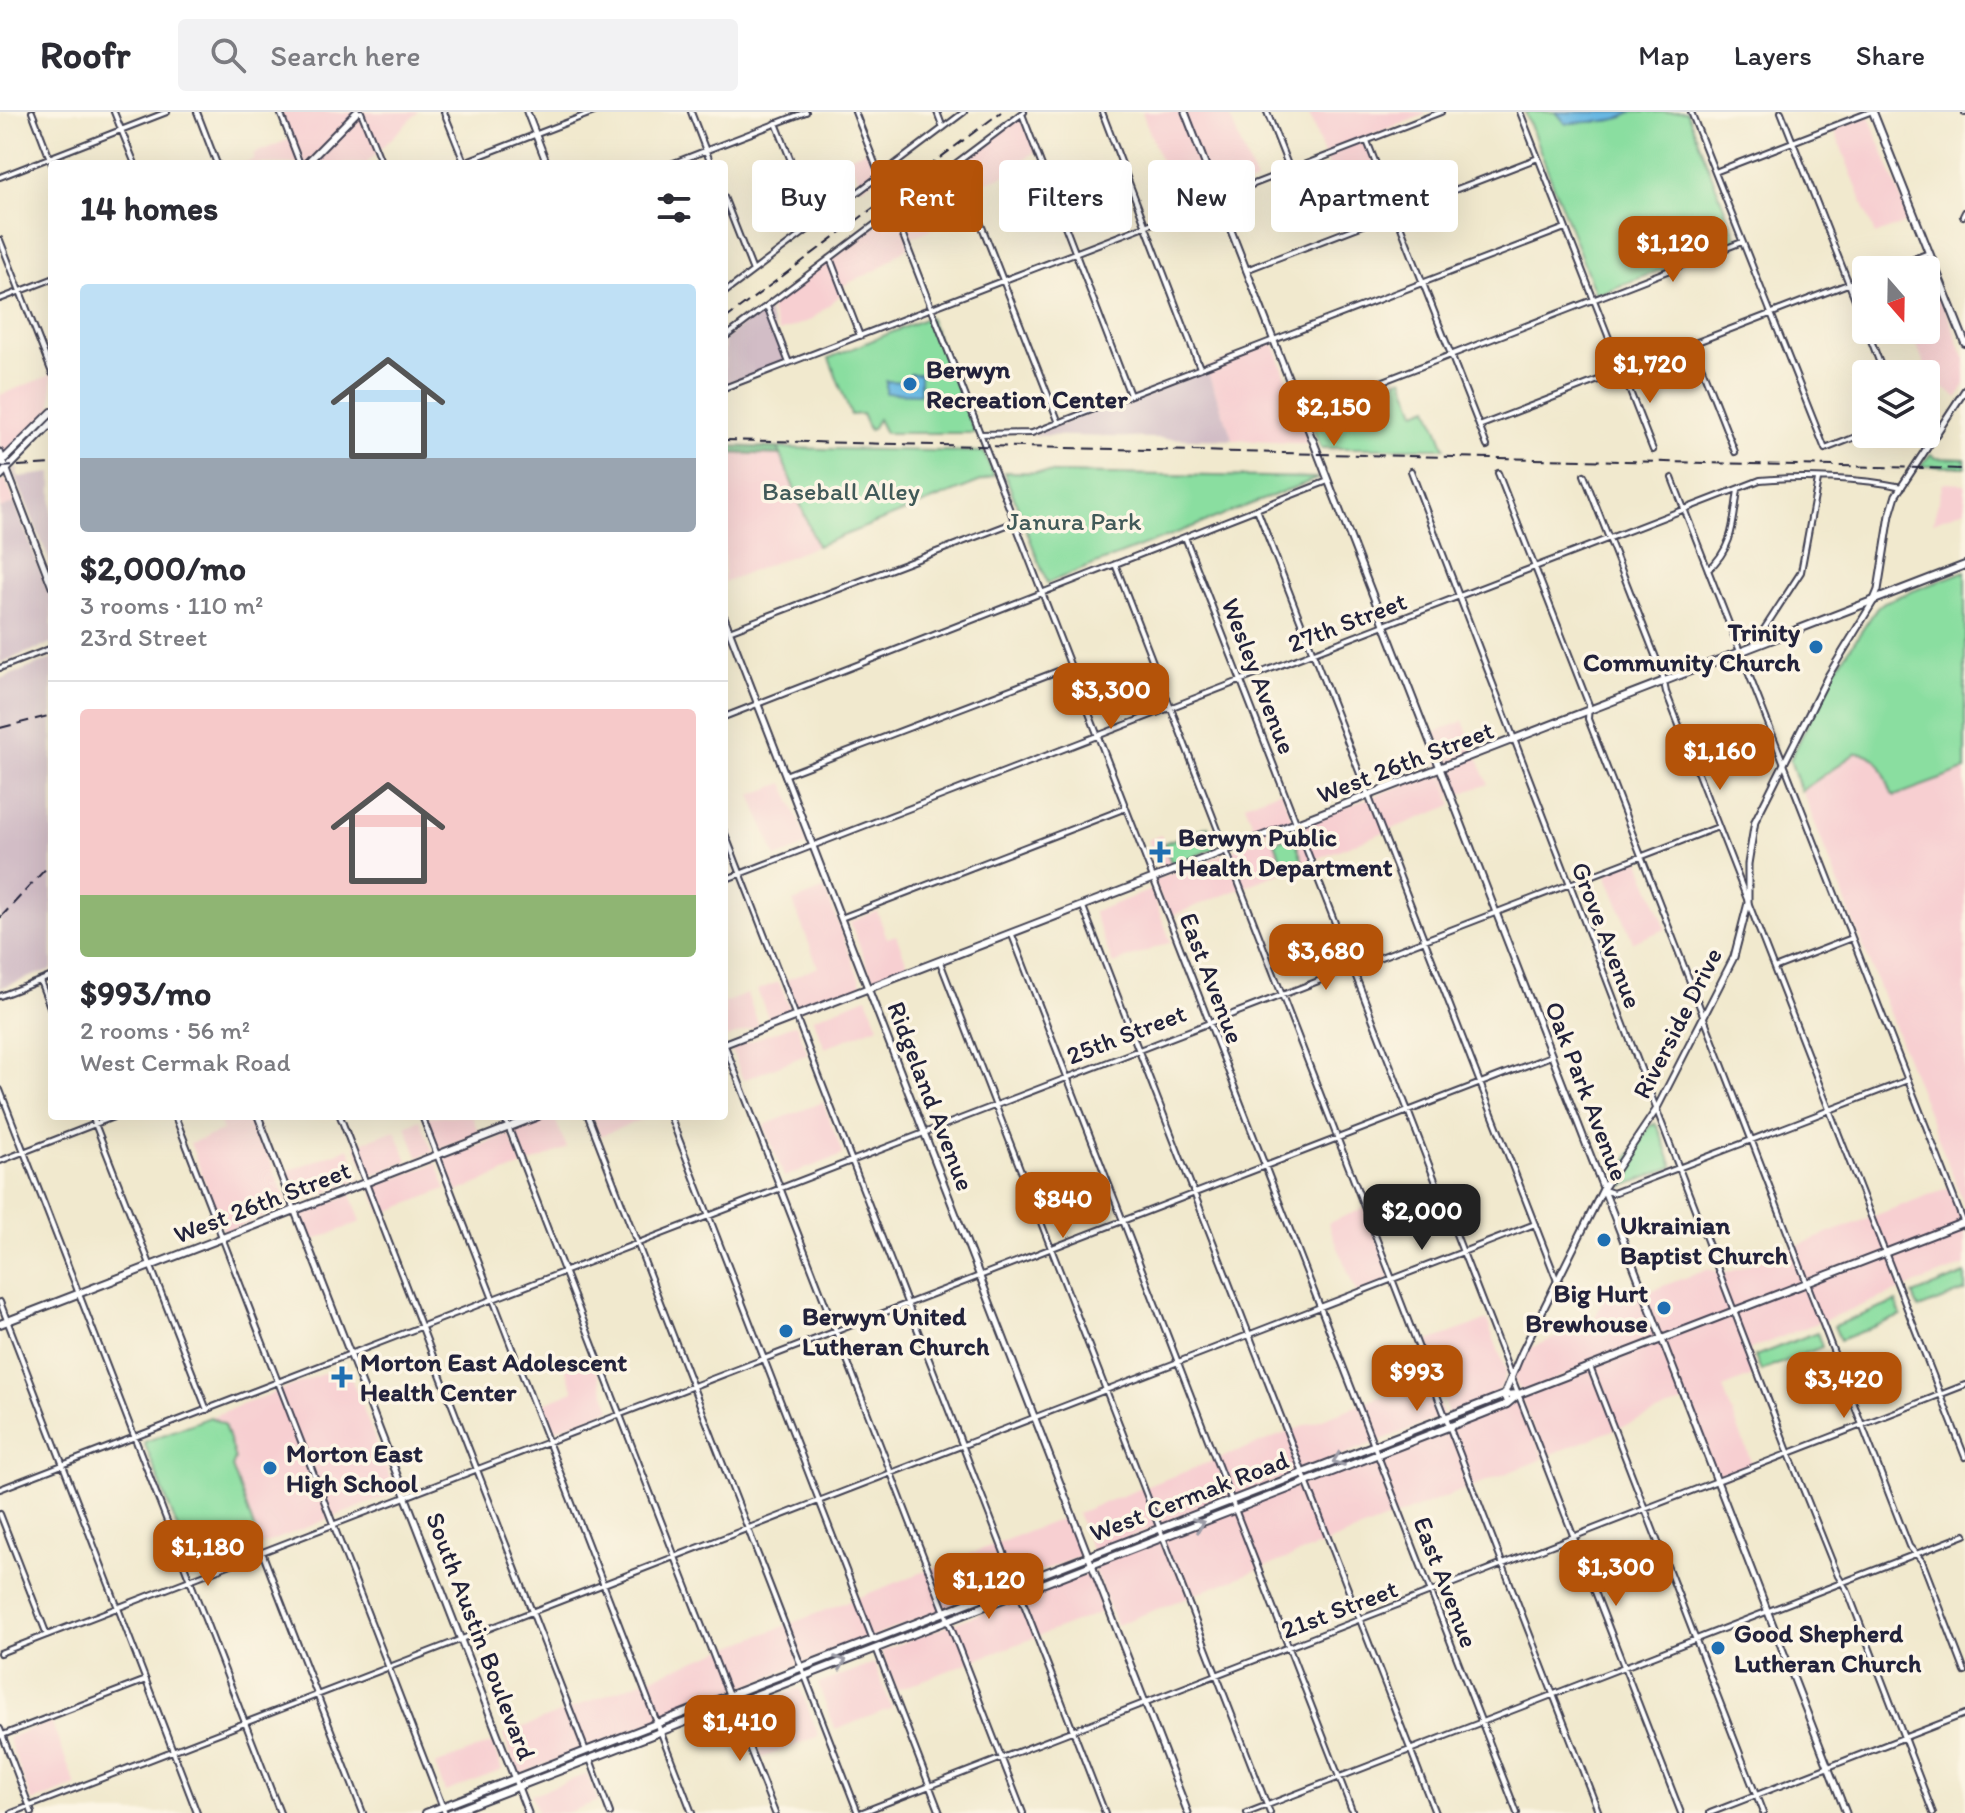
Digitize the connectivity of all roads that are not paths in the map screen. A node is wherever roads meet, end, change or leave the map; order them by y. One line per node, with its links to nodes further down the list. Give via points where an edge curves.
1 (32, 112): 32 (street)
2 (114, 112): 27 (street)
3 (167, 112): 27 (street)
4 (197, 112): 36 (street)
5 (280, 112): 37 (street)
6 (359, 112): 38 (main road); 39 (street)
7 (444, 112): 40 (street)
8 (527, 112): 28 (street)
9 (594, 112): 28 (street)
10 (691, 112): 31 (street)
11 (806, 112): 25 (street)
12 (855, 112): 46 (street, East Avenue)
13 (937, 112): 26 (street)
14 (964, 112): 26 (street)
15 (1102, 112): 59 (street)
16 (1185, 112): 49 (street, Oak Park Avenue)
17 (1267, 112): 50 (street)
18 (1441, 112): 24 (street)
19 (1520, 112): 33 (street)
20 (1691, 112): 53 (street)
21 (1781, 112): 30 (street)
22 (1872, 112): 30 (street); 71 (main road)
23 (1023, 113): 48 (street); 70 (street)
24 (1432, 114): 29 (street)
25 (776, 123): 31 (street); 45 (street)
26 (943, 128): 47 (street)
27 (121, 130): 32 (street); 35 (street)
28 (536, 134): 41 (street); 42 (street)
29 (1367, 141): 51 (street); 52 (street)
30 (1793, 142): 53 (street); 80 (street)
31 (706, 151): 43 (street); 44 (street)
32 (50, 157): 34 (street); 54 (street)
33 (1538, 158): 55 (street); 61 (street)
34 (51, 160)
35 (133, 160)
36 (215, 160)
37 (301, 160)
38 (307, 160)
39 (380, 160)
40 (461, 160)
41 (470, 160)
42 (546, 160)
43 (682, 160)
44 (709, 160)
45 (791, 160)
46 (874, 160)
47 (901, 160)
48 (961, 160)
49 (1203, 160)
50 (1286, 160)
51 (1317, 160)
52 (1375, 160)
53 (1715, 172): 69 (street)
54 (0, 177)
55 (1458, 189)
56 (728, 207): 57 (street)
57 (733, 220): 58 (street); 75 (street)
58 (728, 222)
59 (1146, 226): 70 (street); 97 (street)
60 (871, 227): 73 (street)
61 (1565, 228): 79 (street); 85 (street)
62 (983, 230): 77 (street)
63 (805, 232): 75 (street)
64 (902, 232): 87 (street, East Avenue)
65 (1231, 232): 74 (street, Oak Park Avenue)
66 (1346, 232): 74 (street)
67 (1403, 232): 79 (street)
68 (0, 240): 83 (street)
69 (1742, 242): 85 (street); 88 (street)
70 (1076, 253): 77 (street); 101 (street)
71 (1929, 253): 72 (street); 93 (main road)
72 (1921, 256)
73 (830, 258): 86 (street); 90 (street)
74 (1246, 270): 91 (street, Oak Park Avenue)
75 (753, 271): 81 (street)
76 (48, 281): 83 (street)
77 (1003, 281): 87 (street); 104 (street)
78 (1852, 282): 80 (street)
79 (1423, 283): 91 (street); 94 (street)
80 (1849, 283): 82 (street); 88 (street)
81 (728, 290)
82 (1852, 291)
83 (20, 292): 84 (street); 95 (street)
84 (0, 299)
85 (1593, 300): 94 (street); 98 (street)
86 (767, 305): 89 (street); 96 (street)
87 (932, 308): 90 (street); 108 (street, East Avenue)
88 (1771, 313): 92 (street); 109 (street, via 1825,449)
89 (728, 335)
90 (860, 336): 96 (street)
91 (1273, 340): 97 (street); 102 (street, Oak Park Avenue)
92 (1692, 343): 98 (street); 113 (street)
93 (1965, 343)
94 (1451, 355): 102 (street); 105 (street)
95 (48, 363)
96 (789, 363): 99 (street)
97 (1200, 368): 101 (street)
98 (1621, 370): 105 (street); 112 (street)
99 (728, 386)
100 (1965, 390): 107 (street, Riverside Drive)
101 (1130, 395): 104 (street)
102 (1301, 413): 122 (street, Oak Park Avenue)
103 (48, 416): 114 (main road)
104 (1059, 423): 108 (street, via 1032,433)
105 (1479, 426): 110 (street)
106 (48, 427): 115 (main road)
107 (1940, 428)
108 (980, 434): 127 (street, East Avenue)
109 (1852, 438)
110 (1487, 446)
111 (1927, 448): 123 (street, Riverside Drive)
112 (1653, 450)
113 (1735, 452)
114 (1, 459): 115 (street)
115 (7, 470): 119 (main road); 134 (street)
116 (1411, 471): 136 (street, Grove Avenue)
117 (1498, 473): 132 (street)
118 (1584, 475): 129 (street)
119 (0, 476)
120 (1672, 478): 126 (street)
121 (1818, 480): 123 (street, 27th Street); 124 (street, 27th Street, via 1760,480); 140 (street, via 1801,572)
122 (1328, 481): 125 (street); 138 (street, Oak Park Avenue)
123 (1902, 487): 137 (street, Riverside Drive, via 1890,515)
124 (1738, 490): 126 (street, 27th Street); 133 (street, via 1725,551)
125 (1257, 509): 128 (street); 143 (street)
126 (1685, 510): 129 (street, 27th Street); 133 (street)
127 (1015, 522): 135 (street, East Avenue); 139 (street)
128 (1185, 537): 130 (street); 146 (street, Wesley Avenue)
129 (1610, 540): 132 (street, 27th Street); 147 (street)
130 (1115, 564): 135 (street); 149 (street)
131 (1965, 565): 137 (main road, West 26th Street)
132 (1535, 569): 136 (street, 27th Street); 150 (street)
133 (1708, 570): 142 (street)
134 (48, 577)
135 (1043, 592): 144 (street, East Avenue); 148 (street)
136 (1460, 597): 138 (street, 27th Street); 153 (street, Grove Avenue)
137 (1873, 602): 140 (main road, West 26th Street); 154 (street, Riverside Drive)
138 (1385, 626): 143 (street, 27th Street); 155 (street, Oak Park Avenue)
139 (729, 631): 148 (street, Ridgeland Avenue)
140 (1750, 649): 142 (main road, West 26th Street)
141 (48, 650): 145 (street)
142 (1740, 653): 147 (main road, West 26th Street); 154 (street)
143 (1313, 654): 146 (street, 27th Street); 157 (street)
144 (1071, 666): 152 (street, East Avenue); 156 (street)
145 (0, 668)
146 (1242, 682): 149 (street, 27th Street); 159 (street, Wesley Avenue)
147 (1664, 683): 150 (main road, West 26th Street); 160 (street)
148 (758, 704): 151 (street); 156 (street, Ridgeland Avenue)
149 (1171, 709): 152 (street, 27th Street); 163 (street)
150 (1588, 712): 153 (main road, West 26th Street); 164 (street)
151 (728, 715)
152 (1099, 737): 158 (street, East Avenue); 162 (street, 27th Street)
153 (1514, 741): 155 (main road, West 26th Street); 168 (street, Grove Avenue)
154 (1783, 761): 169 (street, Riverside Drive, via 1755,821); 174 (street)
155 (1440, 770): 157 (main road, West 26th Street); 171 (street, Oak Park Avenue)
156 (785, 775): 162 (street, Ridgeland Avenue)
157 (1369, 797): 159 (main road, West 26th Street); 175 (street)
158 (1126, 808): 167 (street, East Avenue); 172 (street)
159 (1297, 825): 163 (main road, West 26th Street); 177 (street, Wesley Avenue)
160 (1718, 827): 164 (street, 25th Street); 169 (street)
161 (728, 841): 165 (street)
162 (813, 846): 165 (street, 27th Street); 172 (street, Ridgeland Avenue)
163 (1226, 852): 167 (main road, West 26th Street); 182 (street)
164 (1641, 856): 168 (street, 25th Street); 186 (street)
165 (741, 874): 166 (street, 27th Street); 185 (street)
166 (728, 879)
167 (1154, 880): 170 (main road, West 26th Street); 187 (street, East Avenue)
168 (1568, 884): 171 (street, 25th Street); 197 (street, Grove Avenue)
169 (1748, 903): 178 (street); 186 (street, Riverside Drive, via 1734,957)
170 (1083, 907): 173 (main road, West 26th Street); 189 (street)
171 (1496, 912): 175 (street, 25th Street); 191 (street, Oak Park Avenue)
172 (841, 918): 181 (street, Ridgeland Avenue)
173 (1012, 935): 176 (main road, West 26th Street); 192 (street)
174 (1852, 938): 178 (street); 193 (street)
175 (1424, 939): 177 (street, 25th Street); 194 (street)
176 (940, 962): 181 (main road, West 26th Street); 196 (street)
177 (1352, 967): 182 (street, 25th Street); 199 (street, Wesley Avenue)
178 (1774, 968): 198 (street)
179 (48, 978): 180 (street)
180 (40, 981): 183 (street); 184 (street)
181 (868, 990): 185 (main road, West 26th Street); 212 (street, Ridgeland Avenue)
182 (1281, 994): 187 (street, 25th Street); 213 (street)
183 (0, 996)
184 (48, 1002)
185 (796, 1017): 188 (main road, West 26th Street); 217 (street)
186 (1703, 1018): 197 (street, Riverside Drive); 214 (street)
187 (1209, 1022): 189 (street, 25th Street); 219 (street, East Avenue)
188 (728, 1042)
189 (1138, 1049): 192 (street, 25th Street); 224 (street)
190 (728, 1054): 222 (street)
191 (1551, 1056): 194 (street); 223 (street, Oak Park Avenue)
192 (1067, 1077): 196 (street, 25th Street); 227 (street)
193 (1908, 1080): 198 (street); 228 (street)
194 (1480, 1083): 199 (street); 229 (street)
195 (0, 1090): 215 (street)
196 (995, 1104): 212 (street, 25th Street); 232 (street)
197 (1656, 1110): 220 (street, Grove Avenue); 223 (street, Riverside Drive)
198 (1830, 1110): 214 (street); 234 (street)
199 (1408, 1111): 213 (street); 233 (street, Wesley Avenue)
200 (94, 1120): 210 (street)
201 (106, 1120): 210 (street)
202 (177, 1120): 230 (street)
203 (260, 1120): 225 (street, South Austin Boulevard)
204 (342, 1120): 221 (street)
205 (424, 1120): 216 (street)
206 (506, 1120): 211 (street)
207 (527, 1120): 211 (main road, West 26th Street)
208 (590, 1120): 231 (street)
209 (672, 1120): 226 (street)
210 (95, 1124): 215 (street); 235 (street)
211 (509, 1127): 216 (main road, West 26th Street); 236 (street)
212 (923, 1131): 217 (street, 25th Street); 237 (street, Ridgeland Avenue)
213 (1337, 1138): 219 (street); 238 (street)
214 (1751, 1141): 220 (street); 240 (street)
215 (24, 1152): 218 (street); 241 (street)
216 (437, 1155): 221 (main road, West 26th Street); 242 (street)
217 (851, 1159): 222 (street, 25th Street); 244 (street)
218 (0, 1161)
219 (1265, 1166): 224 (street); 245 (street, East Avenue)
220 (1678, 1169): 223 (street, via 1613,1193); 246 (street, Grove Avenue)
221 (366, 1183): 225 (main road, West 26th Street); 248 (street)
222 (780, 1187): 226 (street, 25th Street); 249 (street)
223 (1603, 1189): 239 (street, Riverside Drive); 251 (street, Oak Park Avenue)
224 (1194, 1193): 227 (street); 250 (street)
225 (294, 1210): 230 (main road, West 26th Street); 252 (street, South Austin Boulevard)
226 (708, 1214): 231 (street, 25th Street); 253 (street)
227 (1122, 1220): 232 (street); 254 (street)
228 (1965, 1223): 234 (main road, West Cermak Road)
229 (1535, 1224): 233 (street); 239 (street)
230 (222, 1238): 235 (main road, West 26th Street); 257 (street)
231 (637, 1242): 236 (street, 25th Street); 258 (street)
232 (1051, 1248): 237 (street); 260 (street)
233 (1463, 1251): 238 (street); 256 (street, Wesley Avenue)
234 (1885, 1252): 240 (main road, West Cermak Road); 263 (street)
235 (150, 1266): 241 (main road, West 26th Street); 265 (street)
236 (564, 1270): 242 (street, 25th Street); 266 (street)
237 (979, 1275): 244 (street); 267 (street, Ridgeland Avenue)
238 (1392, 1279): 245 (street); 268 (street)
239 (1557, 1281): 256 (street, Riverside Drive)
240 (1806, 1283): 246 (main road, West Cermak Road); 269 (street)
241 (79, 1294): 247 (main road, West 26th Street); 271 (street)
242 (493, 1298): 248 (street, 25th Street); 272 (street)
243 (0, 1302): 247 (street)
244 (907, 1303): 249 (street); 273 (street)
245 (1320, 1307): 250 (street); 274 (street, East Avenue)
246 (1734, 1311): 251 (main road, West Cermak Road); 275 (street, Grove Avenue)
247 (4, 1323): 278 (street)
248 (422, 1326): 252 (street, 25th Street); 279 (street)
249 (835, 1330): 253 (street); 280 (street)
250 (1249, 1334): 254 (street); 281 (street)
251 (1662, 1340): 255 (main road, West Cermak Road); 282 (street, Oak Park Avenue)
252 (350, 1354): 257 (street, 25th Street); 285 (street, South Austin Boulevard)
253 (764, 1358): 258 (street); 286 (street)
254 (1177, 1362): 260 (street); 287 (street)
255 (1590, 1367): 261 (main road, West Cermak Road); 288 (street)
256 (1512, 1376): 261 (street, Wesley Avenue); 262 (street, Riverside Drive)
257 (278, 1382): 265 (street, 25th Street); 291 (street)
258 (692, 1385): 266 (street); 292 (street)
259 (1965, 1385): 263 (street, 21st Street)
260 (1106, 1390): 267 (street); 293 (street)
261 (1519, 1394): 262 (main road, West Cermak Road); 264 (main road, West Cermak Road); 296 (street, Wesley Avenue)
262 (1504, 1395): 264 (street); 268 (main road, West Cermak Road)
263 (1941, 1395): 269 (street, 21st Street); 277 (street)
264 (1507, 1404): 270 (main road, West Cermak Road)
265 (207, 1410): 271 (street, 25th Street)
266 (619, 1413): 272 (street); 299 (street)
267 (1035, 1417): 273 (street); 300 (street, Ridgeland Avenue)
268 (1446, 1418): 270 (street); 274 (main road, West Cermak Road)
269 (1861, 1425): 275 (street, 21st Street); 298 (street)
270 (1449, 1427): 276 (main road, West Cermak Road); 301 (street)
271 (134, 1438): 278 (street, 25th Street); 303 (street)
272 (548, 1441): 279 (street); 305 (street)
273 (962, 1445): 280 (street); 306 (street)
274 (1374, 1446): 276 (street, East Avenue); 281 (main road, West Cermak Road, one-way to 281)
275 (1789, 1454): 282 (street, 21st Street); 304 (street, Grove Avenue)
276 (1377, 1455): 283 (main road, West Cermak Road); 308 (street, East Avenue)
277 (1965, 1457)
278 (63, 1465): 284 (street, 25th Street); 309 (street)
279 (477, 1468): 285 (street); 311 (street)
280 (891, 1473): 286 (street); 312 (street)
281 (1303, 1473): 283 (street); 287 (main road, West Cermak Road)
282 (1717, 1481): 288 (street, 21st Street); 310 (street, Oak Park Avenue)
283 (1306, 1482): 289 (main road, West Cermak Road); 314 (street)
284 (0, 1489)
285 (405, 1496): 291 (street); 317 (street, South Austin Boulevard)
286 (819, 1500): 292 (street); 318 (street)
287 (1231, 1501): 289 (street); 293 (main road, West Cermak Road)
288 (1645, 1509): 296 (street, 21st Street); 316 (street)
289 (1235, 1510): 295 (main road, West Cermak Road, one-way to 289); 320 (street)
290 (0, 1514): 315 (street)
291 (334, 1524): 297 (street); 322 (street)
292 (748, 1528): 299 (street); 323 (street)
293 (1160, 1529): 295 (street); 300 (main road, West Cermak Road)
294 (1965, 1535): 298 (street)
295 (1163, 1537): 302 (main road, West Cermak Road); 326 (street)
296 (1574, 1537): 301 (street, 21st Street); 324 (street, Wesley Avenue)
297 (262, 1552): 303 (street); 329 (street)
298 (1915, 1554): 304 (street); 325 (street)
299 (675, 1556): 305 (street); 331 (street)
300 (1089, 1556): 302 (street, Ridgeland Avenue); 306 (main road, West Cermak Road)
301 (1503, 1564): 308 (street, 21st Street); 330 (street)
302 (1092, 1565): 307 (main road, West Cermak Road); 332 (street, Ridgeland Avenue)
303 (189, 1580): 309 (street); 335 (street)
304 (1842, 1582): 310 (street); 341 (street, Grove Avenue)
305 (604, 1584): 311 (street); 336 (street)
306 (1016, 1585): 307 (street); 312 (main road, West Cermak Road)
307 (1019, 1593): 313 (main road, West Cermak Road); 339 (street)
308 (1431, 1593): 314 (street, 21st Street); 337 (street, East Avenue)
309 (118, 1607): 315 (street); 328 (street)
310 (1767, 1611): 316 (street); 347 (street, Oak Park Avenue)
311 (532, 1612): 317 (street); 344 (street)
312 (945, 1612): 313 (street); 318 (main road, West Cermak Road)
313 (948, 1620): 319 (main road, West Cermak Road); 345 (street)
314 (1360, 1620): 320 (street, 21st Street); 342 (street)
315 (47, 1635): 321 (street)
316 (1696, 1639): 324 (street); 352 (street)
317 (461, 1640): 322 (street); 349 (street, South Austin Boulevard)
318 (873, 1640): 319 (street); 323 (main road, West Cermak Road)
319 (876, 1648): 327 (main road, West Cermak Road, one-way to 319); 350 (street)
320 (1288, 1648): 326 (street, 21st Street); 348 (street)
321 (0, 1653)
322 (389, 1667): 329 (street); 355 (street)
323 (802, 1667): 327 (street); 331 (main road, West Cermak Road)
324 (1624, 1667): 330 (street); 377 (street, Wesley Avenue)
325 (1965, 1672)
326 (1217, 1675): 332 (street, 21st Street); 354 (street)
327 (805, 1676): 333 (main road, West Cermak Road); 366 (street)
328 (146, 1680): 340 (street); 343 (street)
329 (317, 1695): 335 (street); 360 (street)
330 (1553, 1695): 337 (street); 376 (street)
331 (729, 1696): 333 (street); 336 (main road, West Cermak Road)
332 (1145, 1703): 339 (street, 21st Street); 370 (street, Ridgeland Avenue)
333 (732, 1704): 338 (main road, West Cermak Road); 365 (street)
334 (1965, 1714): 341 (street)
335 (245, 1723): 343 (street); 359 (street)
336 (657, 1723): 338 (street); 344 (main road, West Cermak Road)
337 (1482, 1723): 342 (street); 375 (street, East Avenue)
338 (661, 1731): 346 (main road, West Cermak Road); 364 (street)
339 (1073, 1731): 345 (street, 21st Street); 369 (street)
340 (1, 1733): 353 (street)
341 (1904, 1738): 347 (street); 381 (street, Grove Avenue)
342 (1410, 1750): 348 (street); 374 (street)
343 (173, 1751): 353 (street); 358 (street)
344 (586, 1751): 346 (street); 349 (main road, West Cermak Road)
345 (1001, 1758): 350 (street, 21st Street); 368 (street)
346 (589, 1759): 351 (main road, West Cermak Road); 363 (street)
347 (1828, 1767): 352 (street); 380 (street, Oak Park Avenue)
348 (1339, 1778): 354 (street); 373 (street)
349 (514, 1779): 351 (street, South Austin Boulevard); 355 (main road, West Cermak Road)
350 (930, 1786): 366 (street, 21st Street); 367 (street)
351 (518, 1787): 355 (main road, West Cermak Road); 362 (street, South Austin Boulevard)
352 (1756, 1795): 378 (street); 379 (street)
353 (30, 1806): 356 (street); 357 (street)
354 (1267, 1806): 371 (street); 372 (street)
355 (446, 1811): 361 (main road, West Cermak Road)
356 (12, 1813)
357 (32, 1813)
358 (197, 1813)
359 (280, 1813)
360 (363, 1813)
361 (426, 1813)
362 (528, 1813)
363 (610, 1813)
364 (692, 1813)
365 (775, 1813)
366 (859, 1813)
367 (940, 1813)
368 (1023, 1813)
369 (1105, 1813)
370 (1188, 1813)
371 (1247, 1813)
372 (1270, 1813)
373 (1353, 1813)
374 (1435, 1813)
375 (1517, 1813)
376 (1599, 1813)
377 (1681, 1813)
378 (1710, 1813)
379 (1763, 1813)
380 (1846, 1813)
381 (1933, 1813)

